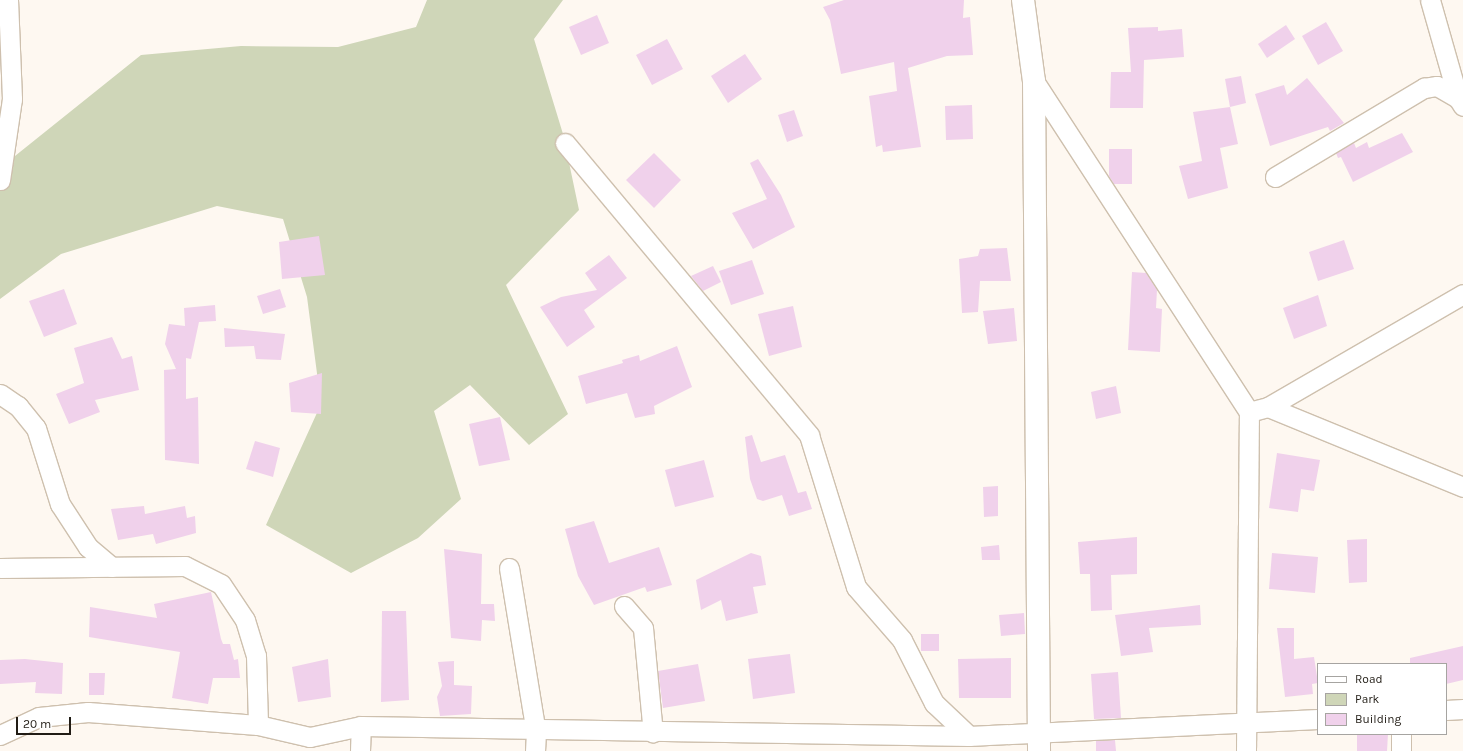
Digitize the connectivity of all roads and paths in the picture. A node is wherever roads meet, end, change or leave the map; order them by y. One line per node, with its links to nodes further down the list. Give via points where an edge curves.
1 (8, 0): 8 (street, via 12,99)
2 (1023, 0): 4 (highway)
3 (1430, 0): 5 (street)
4 (1034, 81): 12 (street); 29 (highway)
5 (1461, 102): 7 (street, via 1437,86 1424,88)
6 (565, 143): 28 (street, via 810,435 856,587 902,640 934,703)
7 (1275, 177)
8 (0, 180)
9 (1463, 294): 11 (street)
10 (0, 394): 14 (street, via 18,406 36,428 60,504 88,547)
11 (1268, 407): 12 (street); 13 (street)
12 (1249, 412): 21 (street)
13 (1463, 487)
14 (112, 567): 15 (street); 22 (street, via 185,566 221,584 244,620 256,656)
15 (0, 568)
16 (508, 568): 24 (street)
17 (624, 606): 25 (street, via 643,628)
18 (1463, 709): 19 (street)
19 (1447, 710)
20 (1317, 719): 21 (street)
21 (1244, 724): 29 (street); 32 (street)
22 (258, 725): 23 (street, via 310,737); 26 (street, via 88,712 39,717)
23 (360, 726): 24 (street); 30 (street)
24 (536, 732): 25 (street); 31 (street)
25 (653, 733): 28 (street)
26 (0, 735)
27 (1401, 735): 33 (street)
28 (970, 736): 29 (street)
29 (1039, 742)
30 (360, 751)
31 (535, 751)
32 (1246, 751)
33 (1401, 751)

